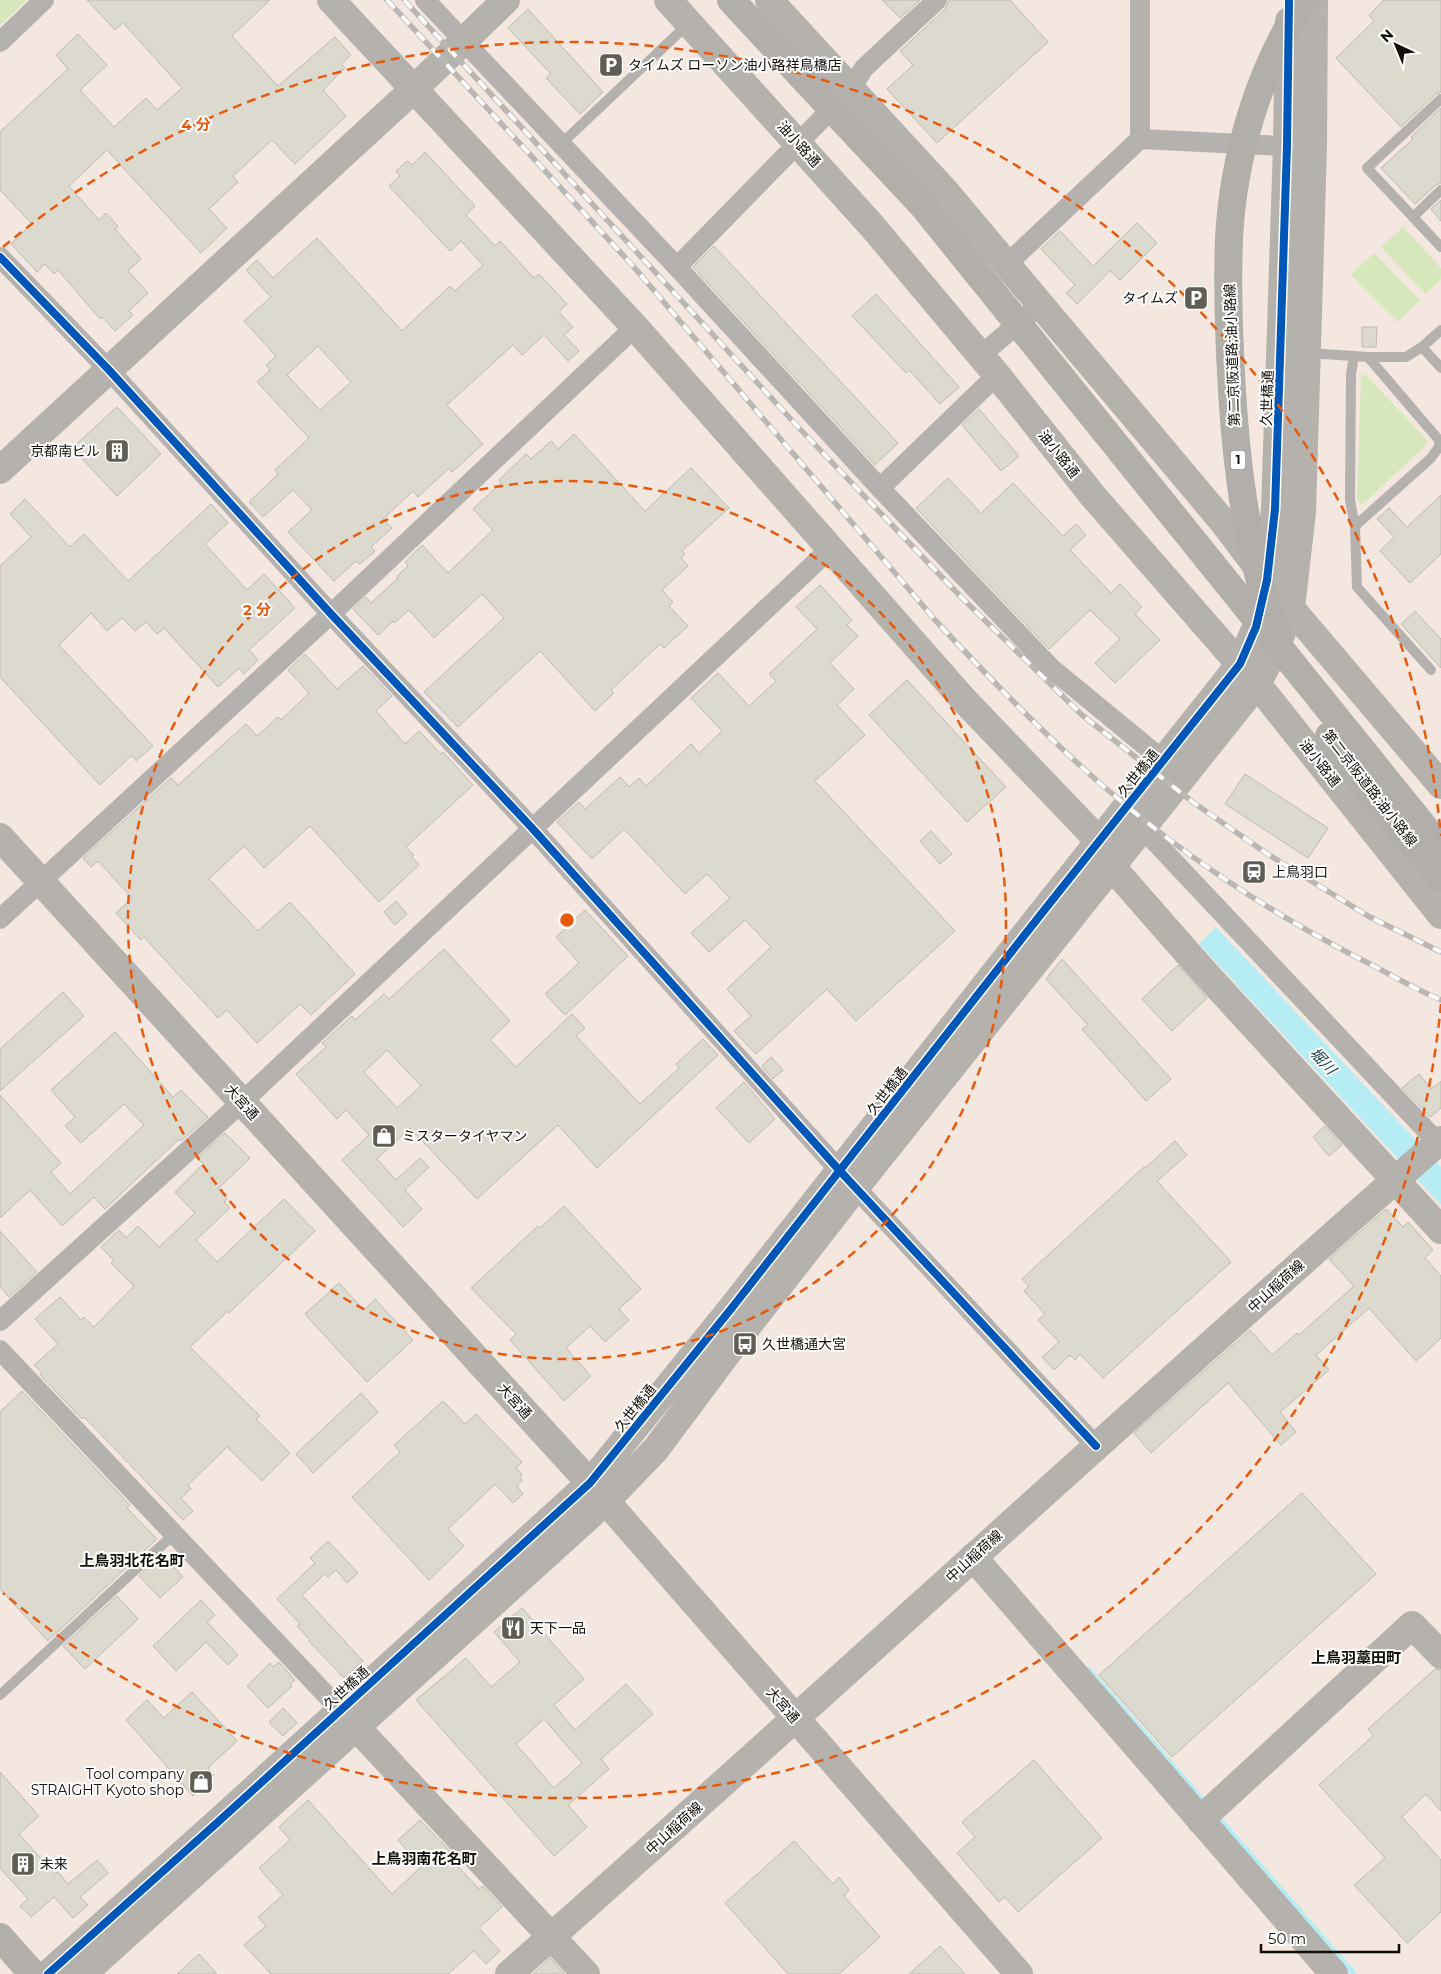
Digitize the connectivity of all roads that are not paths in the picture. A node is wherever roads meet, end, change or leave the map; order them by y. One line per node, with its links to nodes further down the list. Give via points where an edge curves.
1 (44, 0): 15 (street)
2 (331, 0): 16 (street)
3 (425, 0): 14 (street)
4 (506, 0): 14 (street)
5 (668, 0): 13 (street, 油小路通)
6 (731, 0): 54 (highway, bridge, via 924,207)
7 (769, 0): 17 (street)
8 (937, 0): 17 (street, via 864,68)
9 (1140, 0): 19 (street)
10 (1289, 0): 22 (street, 久世橋通)
11 (1305, 0): 56 (highway, 第二京阪道路;油小路線 / 1, bridge, via 1278,48 1259,93 1245,138 1234,192 1229,238 1229,339 1235,441 1244,503 1270,615 1289,666 1310,706 1340,754)
12 (1314, 0): 22 (street, 久世橋通)
13 (690, 22): 20 (street, 油小路通); 21 (lane)
14 (464, 41): 16 (street); 21 (street)
15 (0, 42)
16 (414, 89): 30 (street); 38 (street)
17 (850, 90): 20 (street); 27 (street, via 945,191)
18 (1441, 99): 24 (lane, via 1367,168)
19 (1140, 139): 22 (street); 27 (street)
20 (798, 143): 28 (street); 36 (street, 油小路通)
21 (561, 144): 28 (street)
22 (1300, 147): 33 (street, 久世橋通)
23 (1441, 190): 24 (lane)
24 (1413, 217): 25 (lane)
25 (1441, 247)
26 (0, 257): 38 (street)
27 (1007, 264): 29 (street)
28 (676, 267): 40 (street)
29 (1041, 304): 36 (street); 43 (street, via 1224,523)
30 (635, 327): 42 (street); 45 (street)
31 (1441, 330): 32 (lane)
32 (1422, 347): 35 (lane, via 1406,357); 37 (lane)
33 (1294, 353): 34 (lane); 43 (street, 久世橋通); 44 (street, 久世橋通, via 1302,512)
34 (1354, 356): 35 (lane); 41 (lane, via 1350,500)
35 (1368, 357): 41 (lane, via 1431,429 1439,440 1439,446 1430,459)
36 (989, 366): 40 (street); 47 (street, 油小路通, via 1093,496)
37 (1441, 368)
38 (109, 370): 39 (street); 45 (street)
39 (0, 470)
40 (880, 488): 48 (street, via 1051,668)
41 (1355, 526): 46 (lane, via 1358,587)
42 (832, 548): 50 (street); 53 (street, via 964,700)
43 (1267, 580): 44 (street); 47 (street, 久世橋通)
44 (1291, 608): 47 (street, 久世橋通, via 1276,648); 49 (street)
45 (331, 614): 50 (street); 57 (street)
46 (1431, 670)
47 (1249, 674): 48 (street, 久世橋通); 51 (street, 久世橋通); 58 (street, 油小路通)
48 (1164, 761): 53 (street, 久世橋通)
49 (1441, 785)
50 (532, 828): 61 (street); 64 (street)
51 (1143, 829): 55 (street, 久世橋通); 62 (street)
52 (0, 837): 57 (street, 大宮通)
53 (1099, 841): 60 (street, 久世橋通)
54 (1441, 848)
55 (1112, 868): 60 (street, 久世橋通); 63 (street, via 1205,973)
56 (1441, 878)
57 (40, 881): 59 (street); 61 (street, 大宮通)
58 (1441, 915)
59 (0, 919)
60 (1048, 926): 64 (street, 久世橋通)
61 (242, 1102): 66 (street); 69 (street, 大宮通)
62 (1439, 1143): 63 (street, 中山稲荷線)
63 (1398, 1178): 65 (street); 68 (street, 中山稲荷線)
64 (848, 1179): 68 (street); 69 (street, 久世橋通)
65 (1441, 1230)
66 (0, 1321)
67 (0, 1350): 70 (street)
68 (1096, 1446): 71 (street, 中山稲荷線)
69 (598, 1492): 74 (street, 久世橋通); 75 (street, 大宮通)
70 (174, 1534): 73 (lane); 74 (street)
71 (973, 1557): 75 (street, 中山稲荷線); 76 (street)
72 (1441, 1655): 76 (street, via 1412,1625)
73 (0, 1695)
74 (349, 1719): 77 (street, 久世橋通); 78 (street)
75 (795, 1719): 78 (street, 中山稲荷線); 85 (street, 大宮通)
76 (1200, 1820): 86 (street)
77 (226, 1830): 81 (street, 久世橋通); 82 (street, 久世橋通)
78 (552, 1936): 83 (street, 中山稲荷線); 84 (street)
79 (0, 1938): 80 (highway)
80 (33, 1974)
81 (48, 1974)
82 (83, 1974)
83 (509, 1974)
84 (586, 1974)
85 (1019, 1974)
86 (1334, 1974)

